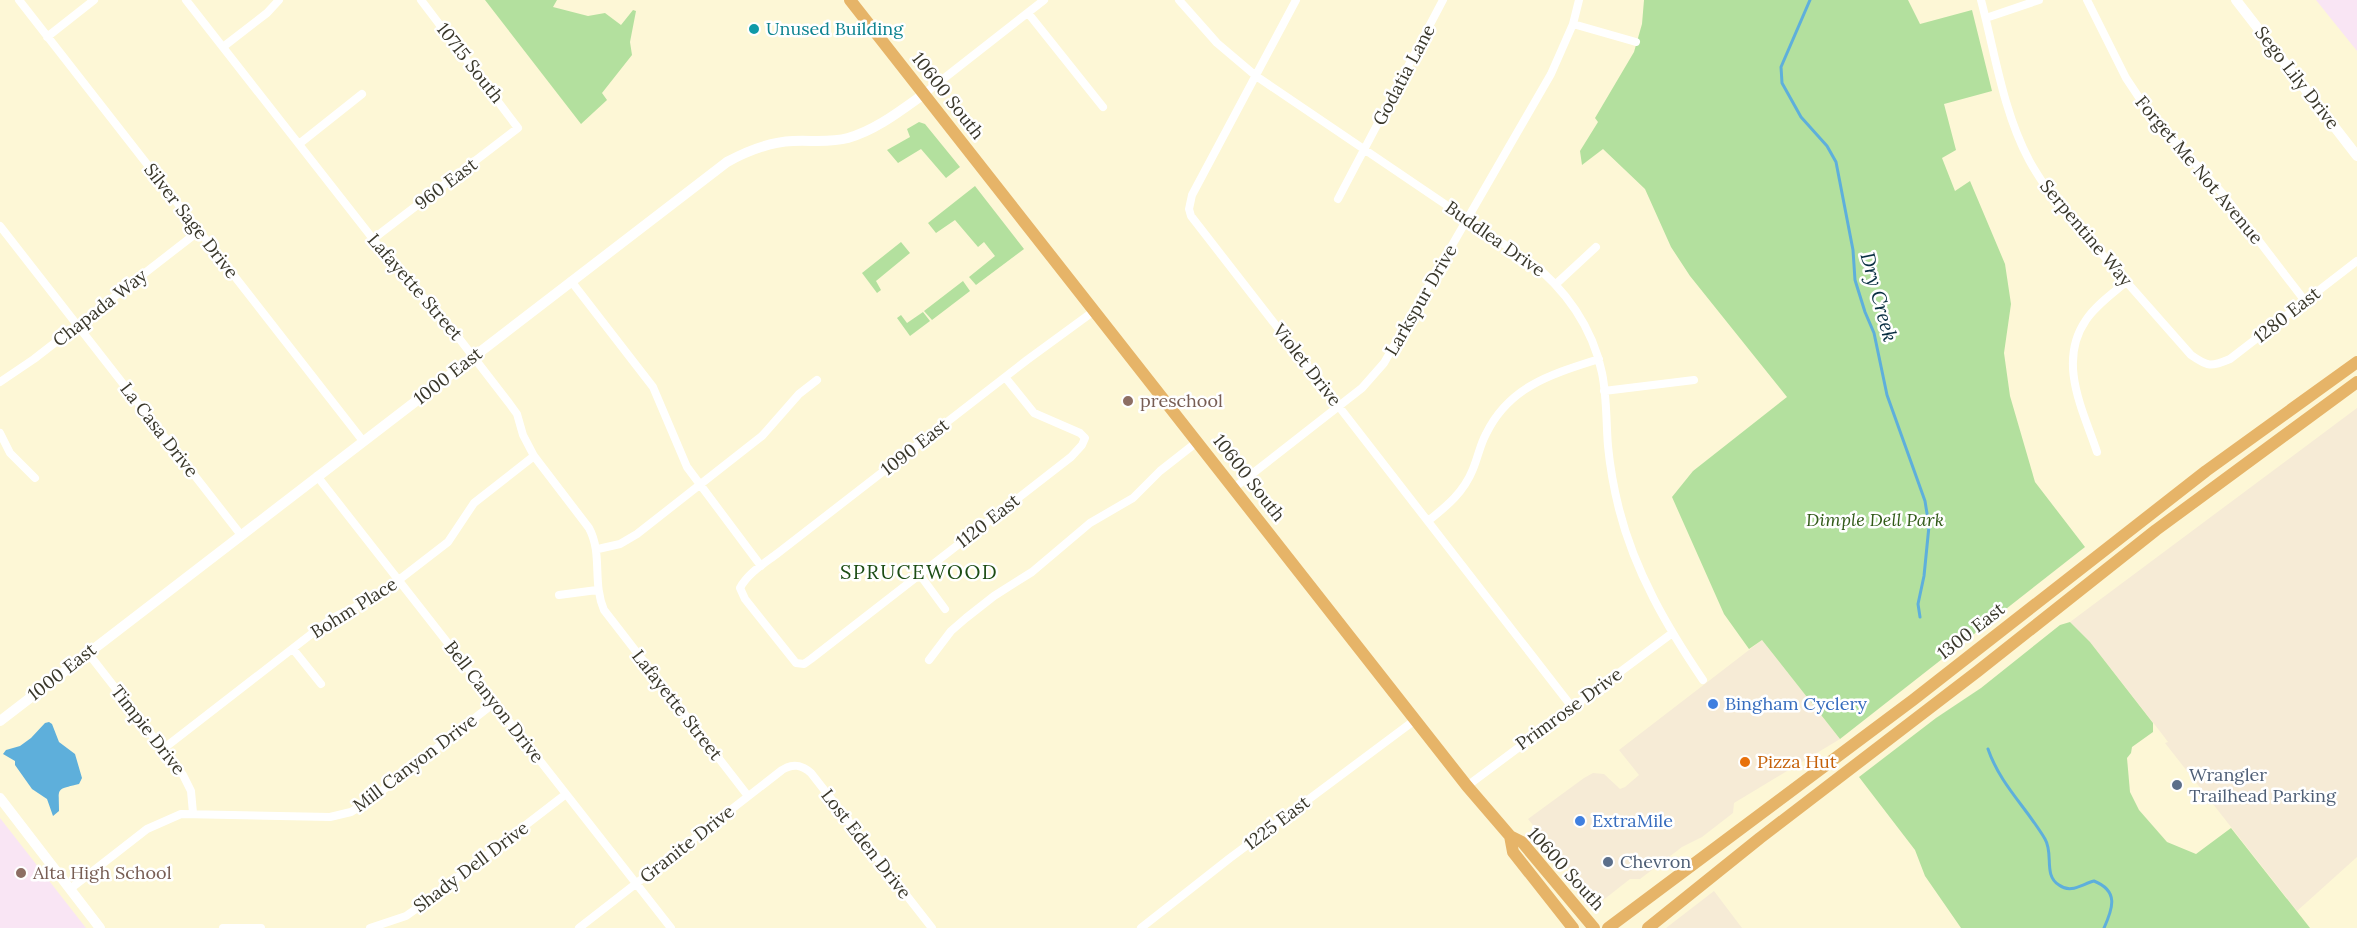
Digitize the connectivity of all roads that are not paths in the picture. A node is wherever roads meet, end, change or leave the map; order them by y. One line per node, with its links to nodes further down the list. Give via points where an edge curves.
1 (19, 0): 19 (street, Silver Sage Drive)
2 (94, 0): 19 (street)
3 (186, 0): 21 (street, Lafayette Street)
4 (279, 0): 21 (street)
5 (421, 0): 26 (street, 10715 South)
6 (850, 0): 24 (main road, 10600 South)
7 (1044, 0): 16 (street)
8 (1179, 0): 22 (street, Buddlea Drive, via 1217,43)
9 (1296, 0): 22 (street, Violet Drive)
10 (1443, 0): 28 (street, Godatia Lane)
11 (1579, 0): 18 (street, Larkspur Drive)
12 (1981, 0): 17 (street, Serpentine Way)
13 (2039, 0): 17 (street)
14 (2087, 0): 40 (street, Forget Me Not Avenue, via 2126,78 2150,114 2215,186)
15 (2236, 0): 29 (street, Sego Lily Drive)
16 (1028, 13): 24 (street); 25 (street)
17 (1986, 18): 38 (street, Serpentine Way, via 2010,113 2028,160 2057,203)
18 (1573, 24): 20 (street); 31 (street, Larkspur Drive, via 1551,74)
19 (47, 37): 33 (street, Silver Sage Drive)
20 (1636, 42)
21 (223, 47): 27 (street, Lafayette Street)
22 (1256, 76): 28 (street, Buddlea Drive); 55 (street, Violet Drive, via 1192,195 1189,209)
23 (362, 94): 27 (street)
24 (924, 94): 37 (street, 1000 East, via 876,127 846,138 762,146 727,162); 41 (main road, 10600 South)
25 (1103, 107)
26 (518, 128): 34 (street, 960 East)
27 (299, 144): 34 (street, Lafayette Street)
28 (1364, 150): 30 (street, Godatia Lane); 31 (street, Buddlea Drive)
29 (2357, 156)
30 (1338, 199)
31 (1468, 219): 39 (street, Buddlea Drive, via 1530,261); 55 (street, Larkspur Drive, via 1384,363)
32 (0, 226): 42 (street, La Casa Drive)
33 (199, 231): 42 (street, Chapada Way); 57 (street, Silver Sage Drive)
34 (373, 239): 43 (street, Lafayette Street)
35 (1596, 247): 39 (street)
36 (2357, 261): 40 (street, 1280 East)
37 (571, 281): 43 (street, 1000 East); 63 (street, via 652,387 677,448)
38 (2126, 282): 46 (street, Serpentine Way, via 2191,356 2204,365); 59 (street, via 2086,320 2073,350 2074,382)
39 (1556, 284): 44 (street, Buddlea Drive, via 1581,318)
40 (2305, 301): 46 (street, 1280 East, via 2230,359)
41 (1094, 311): 48 (street, 1090 East); 58 (main road, 10600 South)
42 (78, 325): 51 (street, Chapada Way); 66 (street, La Casa Drive)
43 (473, 356): 57 (street, 1000 East); 60 (street, Lafayette Street, via 516,414)
44 (1599, 359): 53 (street, Buddlea Drive); 65 (street, via 1546,376 1511,400 1486,432 1458,496)
45 (2357, 362): 105 (main road, 1300 East, via 2196,478 1913,700)
46 (2214, 365)
47 (2357, 370): 54 (main road, via 2328,393)
48 (1005, 377): 68 (street, 1090 East); 69 (street, 1120 East, via 1034,413 1073,429 1085,438 1082,445 1071,458)
49 (817, 380): 63 (street, via 799,394 762,436)
50 (1694, 380): 53 (street)
51 (0, 382)
52 (2357, 382): 54 (main road, 1300 East)
53 (1604, 391): 74 (street, Buddlea Drive, via 1608,447 1619,509 1642,575)
54 (2326, 404): 106 (main road, 1300 East, via 2092,580)
55 (1339, 406): 64 (street, Larkspur Drive); 65 (street, Violet Drive)
56 (0, 434): 62 (street, via 10,453)
57 (363, 441): 61 (street, 1000 East)
58 (1197, 442): 64 (main road, 10600 South); 77 (street, via 1133,498 1090,523 1032,572 966,618 947,635)
59 (2097, 452)
60 (534, 456): 67 (street, Lafayette Street, via 590,528); 70 (street, Bohm Place, via 474,503 448,542)
61 (317, 476): 66 (street, 1000 East); 70 (street, Bell Canyon Drive)
62 (35, 478)
63 (699, 485): 67 (street, via 628,540); 68 (street)
64 (1234, 488): 83 (main road, 10600 South)
65 (1428, 521): 82 (street, Violet Drive)
66 (241, 535): 76 (street, 1000 East)
67 (597, 549): 71 (street, Lafayette Street)
68 (761, 566): 78 (street, 1090 East, via 740,588 792,660)
69 (920, 574): 73 (street); 78 (street, 1120 East)
70 (399, 580): 75 (street, Bohm Place, via 378,596 332,618); 81 (street, Bell Canyon Drive)
71 (597, 590): 72 (street); 89 (street, Lafayette Street, via 609,618)
72 (559, 595)
73 (945, 609)
74 (1671, 634): 79 (street, Buddlea Drive); 82 (street, Primrose Drive)
75 (292, 648): 80 (street); 85 (street, Bohm Place)
76 (88, 653): 84 (street, 1000 East); 85 (street, Timpie Drive)
77 (929, 660)
78 (800, 664)
79 (1703, 680)
80 (321, 684)
81 (494, 703): 88 (street, Bell Canyon Drive); 91 (street, Mill Canyon Drive, via 351,812 330,817)
82 (1572, 706): 87 (street, Primrose Drive)
83 (1414, 720): 87 (main road, 10600 South); 102 (street, 1225 East)
84 (0, 721)
85 (163, 749): 91 (street, Timpie Drive, via 188,783)
86 (796, 765): 89 (street, Granite Drive, via 782,770); 101 (street, Lost Eden Drive, via 812,773)
87 (1467, 786): 92 (main road, 10600 South)
88 (566, 794): 93 (street, Bell Canyon Drive); 98 (street, Shady Dell Drive, via 406,916)
89 (748, 796): 93 (street, Granite Drive)
90 (0, 798): 94 (street)
91 (193, 813): 94 (street, Mill Canyon Drive, via 169,818 147,829)
92 (1510, 836): 103 (main road, 10600 South, via 1513,852); 104 (main road, 10600 South, via 1522,842)
93 (636, 884): 99 (street, Granite Drive); 100 (street, Bell Canyon Drive)
94 (70, 889): 95 (street)
95 (100, 928)
96 (223, 928): 97 (street)
97 (261, 928)
98 (370, 928)
99 (579, 928)
100 (670, 928)
101 (932, 928)
102 (1141, 928)
103 (1573, 928)
104 (1594, 928)
105 (1608, 928)
106 (1647, 928)

